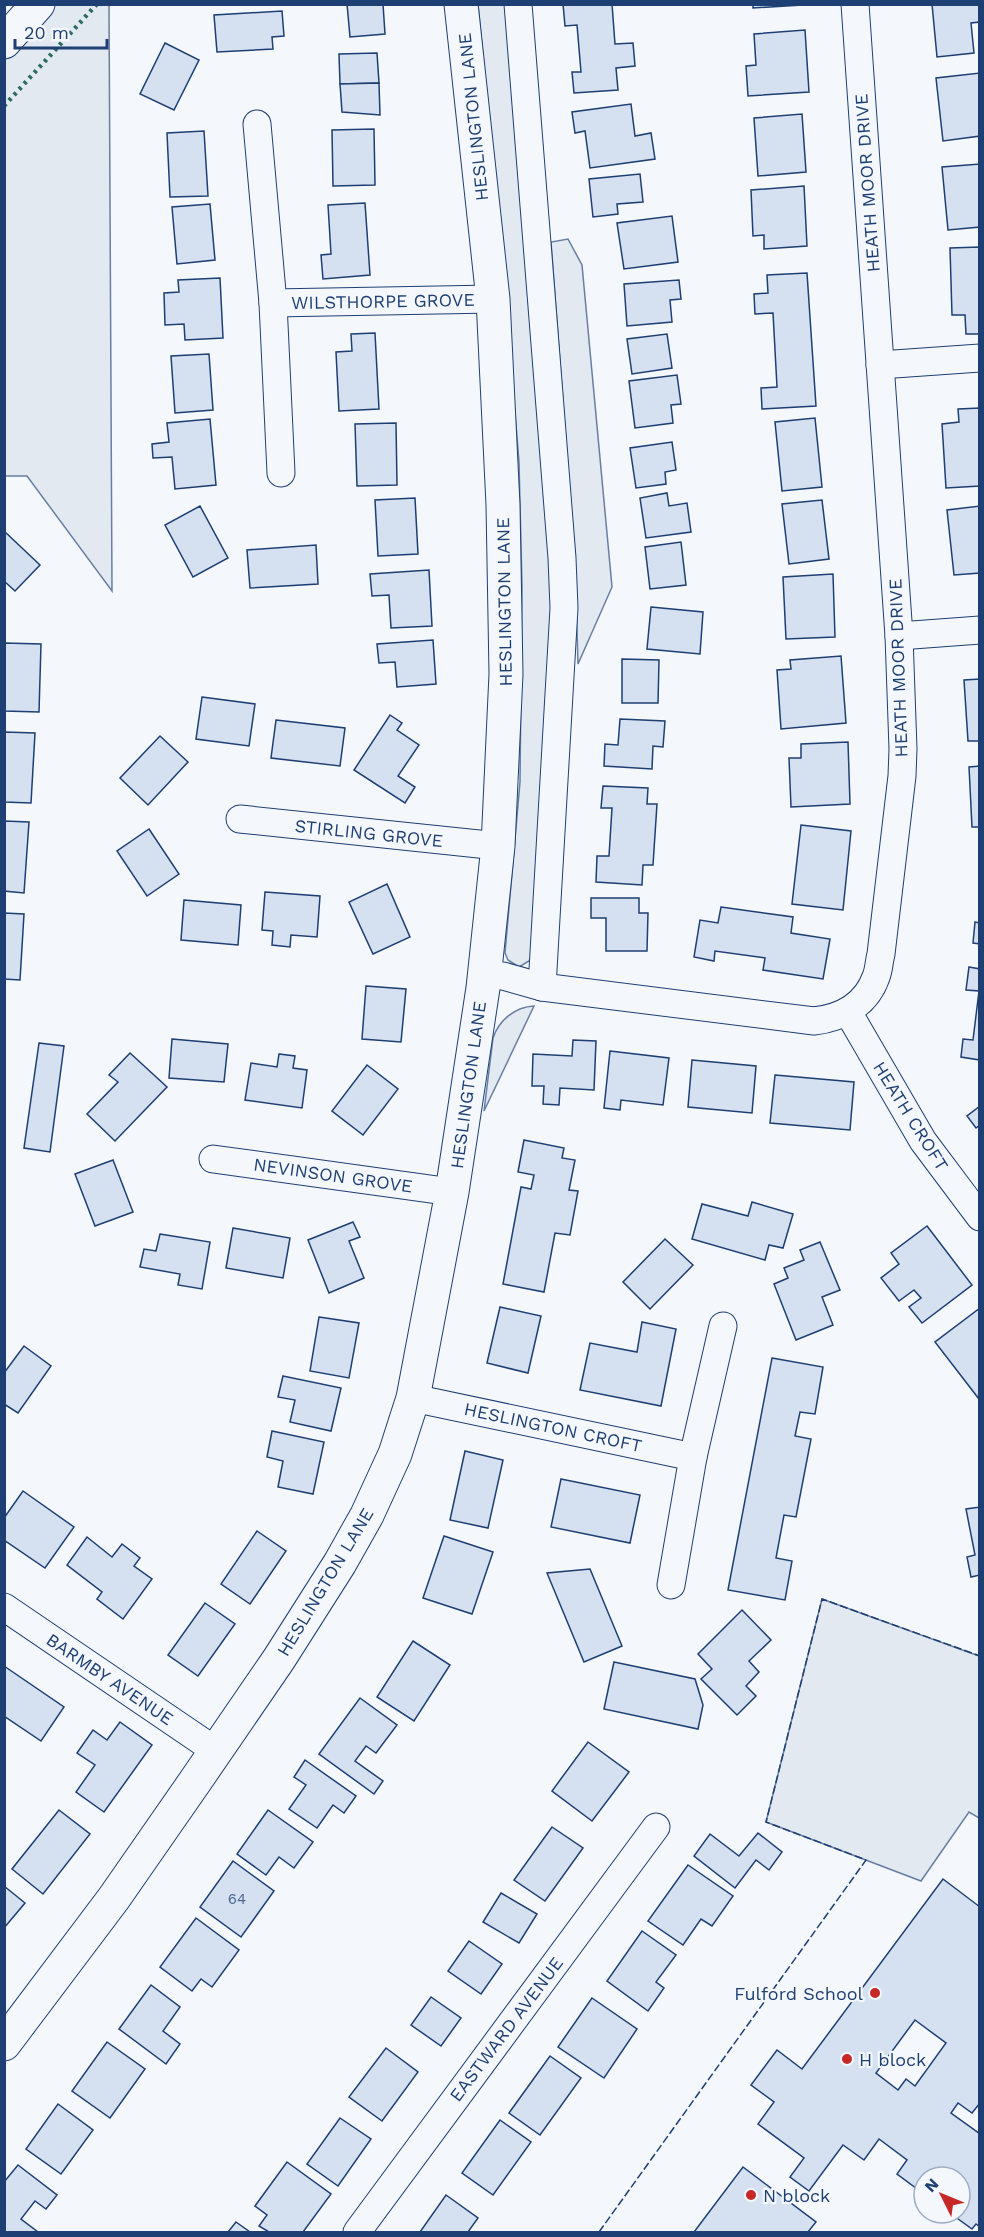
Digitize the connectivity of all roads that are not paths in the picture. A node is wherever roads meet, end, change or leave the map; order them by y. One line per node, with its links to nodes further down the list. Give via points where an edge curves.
1 (38, 4): 5 (street)
2 (460, 4): 7 (street, HESLINGTON LANE)
3 (518, 4): 17 (street, via 564,608)
4 (855, 4): 10 (street, HEATH MOOR DRIVE)
5 (4, 42)
6 (256, 124): 8 (street, WILSTHORPE GROVE)
7 (493, 299): 8 (street, WILSTHORPE GROVE); 15 (street, HESLINGTON LANE, via 506,674)
8 (273, 303): 11 (street, WILSTHORPE GROVE)
9 (980, 358): 10 (street)
10 (880, 365): 13 (street, HEATH MOOR DRIVE)
11 (281, 473)
12 (980, 630): 13 (street)
13 (899, 636): 18 (street, HEATH MOOR DRIVE, via 902,776 881,954 876,978)
14 (240, 819): 15 (street, STIRLING GROVE)
15 (498, 846): 16 (street, HESLINGTON LANE)
16 (484, 982): 17 (street, via 515,979); 20 (street, HESLINGTON LANE)
17 (542, 987): 18 (street, via 814,1021)
18 (848, 1012): 21 (street, HEATH CROFT, via 923,1141)
19 (213, 1159): 20 (street, NEVINSON GROVE)
20 (452, 1192): 23 (street, HESLINGTON LANE)
21 (980, 1217)
22 (723, 1326): 24 (street)
23 (413, 1398): 24 (street, HESLINGTON CROFT); 27 (street, HESLINGTON LANE, via 395,1454 340,1563)
24 (693, 1457): 25 (street)
25 (671, 1585)
26 (4, 1607): 27 (street, BARMBY AVENUE)
27 (216, 1751): 29 (street, HESLINGTON LANE, via 114,1898)
28 (656, 1827): 30 (street, EASTWARD AVENUE)
29 (4, 2044)
30 (357, 2232)

